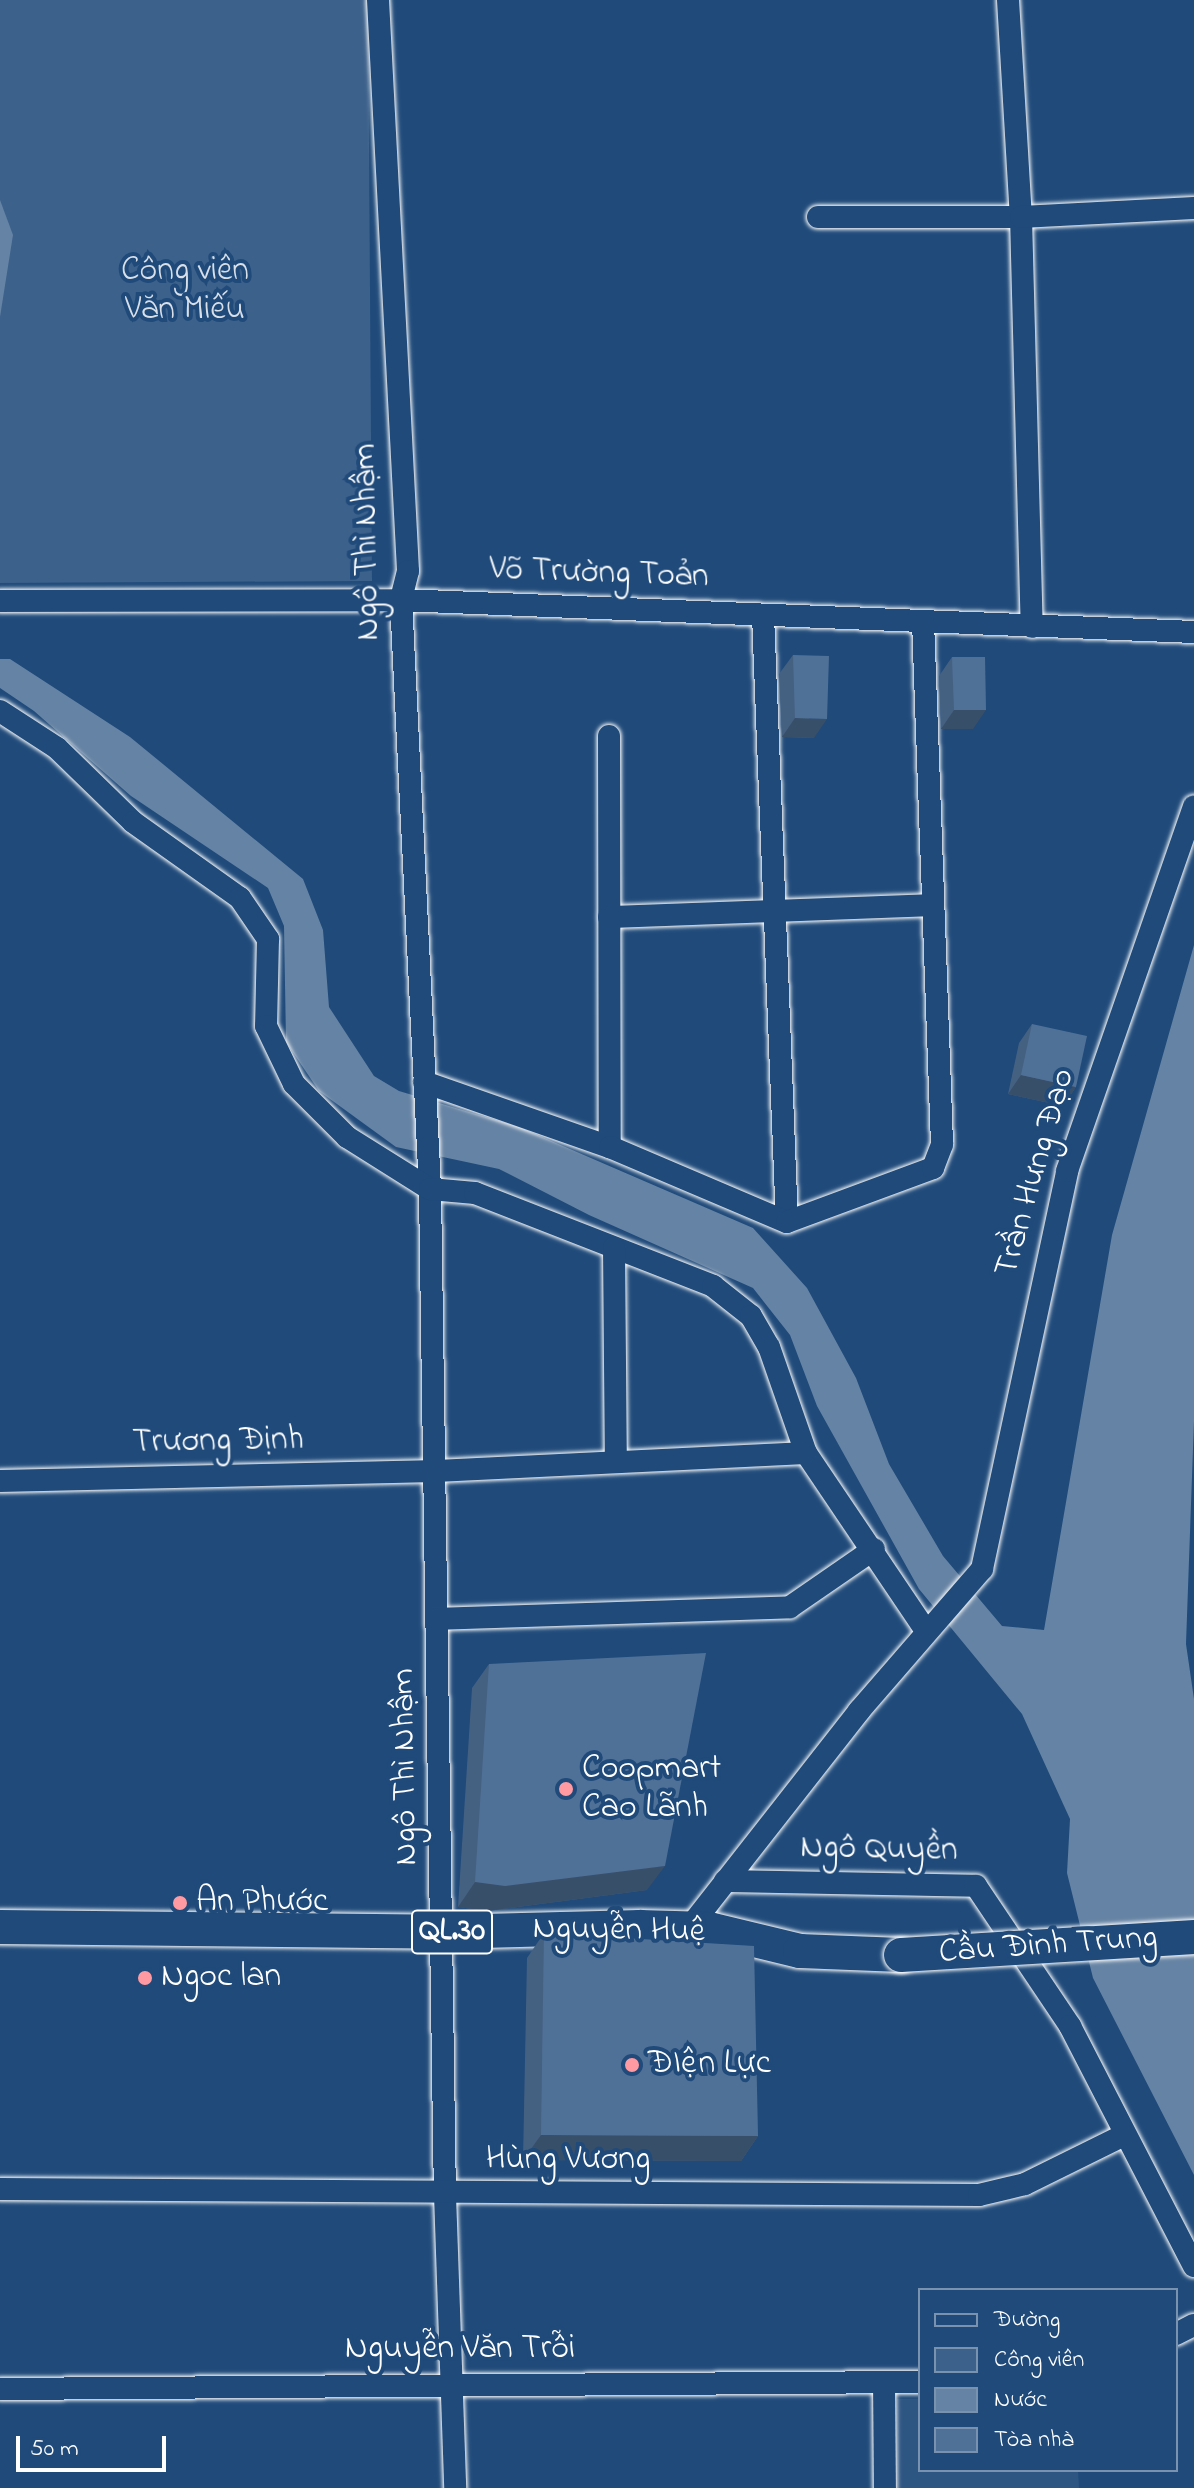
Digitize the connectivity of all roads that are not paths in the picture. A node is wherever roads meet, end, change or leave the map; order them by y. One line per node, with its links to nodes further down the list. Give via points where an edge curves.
1 (378, 0): 6 (street, Ngô Thì Nhậm, via 408,571)
2 (1008, 0): 5 (street)
3 (1194, 208): 5 (street)
4 (818, 217): 5 (street)
5 (1021, 217): 10 (street)
6 (401, 600): 7 (street, Võ Trường Toản); 8 (street, Võ Trường Toản); 18 (street, Ngô Thì Nhậm)
7 (0, 601)
8 (763, 615): 9 (street, Võ Trường Toản); 16 (street)
9 (923, 622): 10 (street, Võ Trường Toản); 15 (street)
10 (1032, 627): 11 (street, Võ Trường Toản)
11 (1194, 632)
12 (0, 711): 20 (street, via 57,748 133,822 240,898 268,939 266,1026 294,1084 347,1137)
13 (609, 736): 17 (street)
14 (1194, 806): 29 (street, Trần Hưng Đạo, via 1067,1171 982,1569)
15 (931, 905): 16 (street); 21 (street, via 942,1144 933,1168)
16 (773, 911): 17 (street); 21 (street)
17 (609, 917): 19 (street)
18 (424, 1082): 19 (street); 20 (street, Ngô Thì Nhậm)
19 (610, 1147): 21 (street)
20 (430, 1189): 22 (street, via 475,1193); 25 (street, Ngô Thì Nhậm)
21 (787, 1222)
22 (614, 1248): 23 (street, via 713,1286 751,1316 769,1347); 24 (street)
23 (806, 1453): 24 (street, Trương Định); 27 (street)
24 (616, 1462): 25 (street, Trương Định)
25 (437, 1471): 26 (street, Trương Định); 28 (street, Ngô Thì Nhậm)
26 (0, 1481)
27 (874, 1549): 28 (street, via 790,1607); 29 (street)
28 (437, 1619): 33 (street, Ngô Thì Nhậm)
29 (926, 1631): 30 (street)
30 (725, 1881): 32 (street); 36 (street, Ngô Quyền, via 976,1886 1070,2026)
31 (0, 1927): 33 (highway, Nguyễn Huệ / QL.30)
32 (689, 1928): 33 (highway, Nguyễn Huệ / QL.30); 35 (highway, Nguyễn Huệ / QL.30, via 800,1951)
33 (444, 1932): 38 (street, Ngô Thì Nhậm)
34 (1194, 1937): 35 (highway, Cầu Đình Trung / QL.30, bridge)
35 (901, 1955)
36 (1124, 2135): 38 (street, Hùng Vương, via 1025,2184 979,2195); 39 (street, Ngô Quyền)
37 (0, 2189): 38 (street, Hùng Vương)
38 (445, 2195): 42 (street, Ngô Thì Nhậm)
39 (1194, 2266)
40 (884, 2382): 41 (street, Nguyễn Văn Trỗi); 42 (street, Nguyễn Văn Trỗi); 45 (street)
41 (918, 2382)
42 (454, 2383): 43 (street, Nguyễn Văn Trỗi); 44 (street, Ngô Thì Nhậm)
43 (0, 2389)
44 (455, 2488)
45 (885, 2488)

